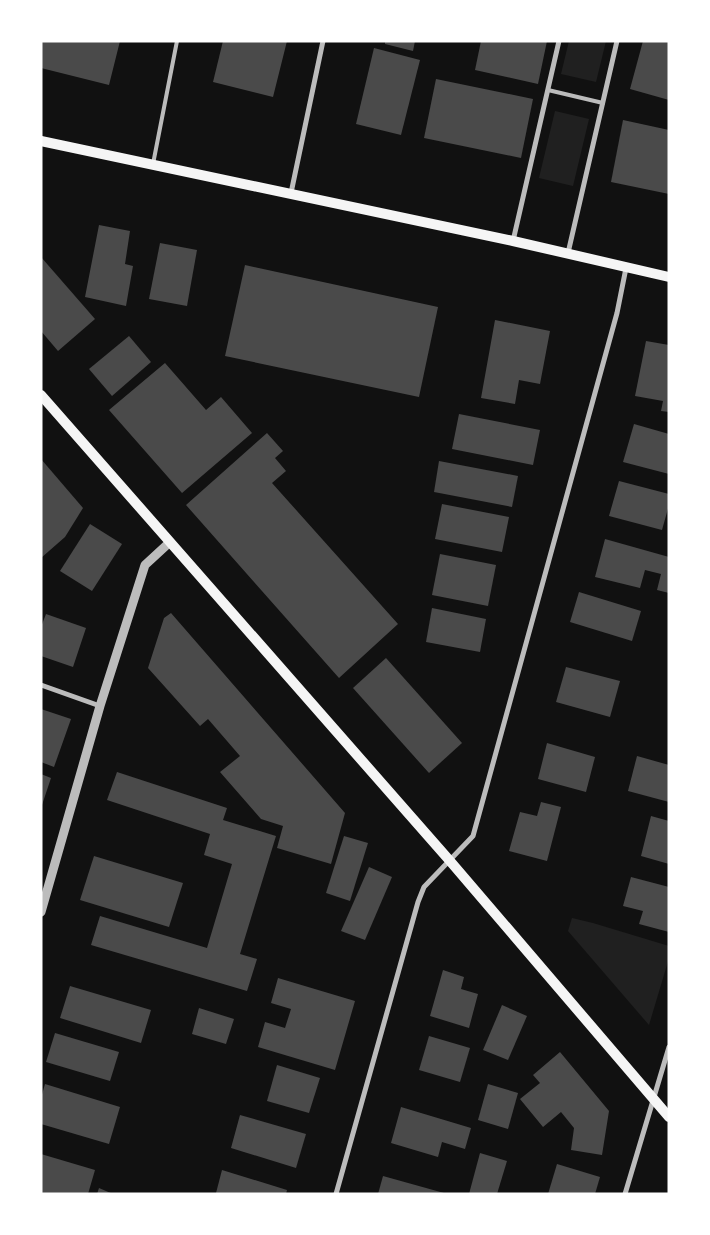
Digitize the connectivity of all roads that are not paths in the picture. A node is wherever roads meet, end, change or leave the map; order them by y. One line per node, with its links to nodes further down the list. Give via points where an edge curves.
1 (177, 41): 8 (lane)
2 (323, 41): 9 (street)
3 (560, 41): 5 (street)
4 (617, 41): 6 (street)
5 (548, 90): 6 (lane); 10 (street)
6 (603, 103): 11 (street)
7 (41, 142): 8 (main road)
8 (153, 165): 9 (main road)
9 (290, 193): 10 (main road)
10 (513, 241): 11 (main road)
11 (568, 254): 12 (main road)
12 (626, 268): 13 (main road); 18 (street, via 617,313 473,836)
13 (669, 277)
14 (41, 395): 15 (main road)
15 (170, 542): 17 (street, via 145,565); 18 (main road)
16 (41, 685): 17 (street)
17 (100, 706): 19 (street)
18 (450, 860): 22 (main road); 24 (street, via 424,886 418,902)
19 (43, 897): 20 (street)
20 (41, 912)
21 (669, 1047): 22 (street)
22 (653, 1099): 23 (main road); 25 (street)
23 (669, 1117)
24 (336, 1194)
25 (625, 1194)

